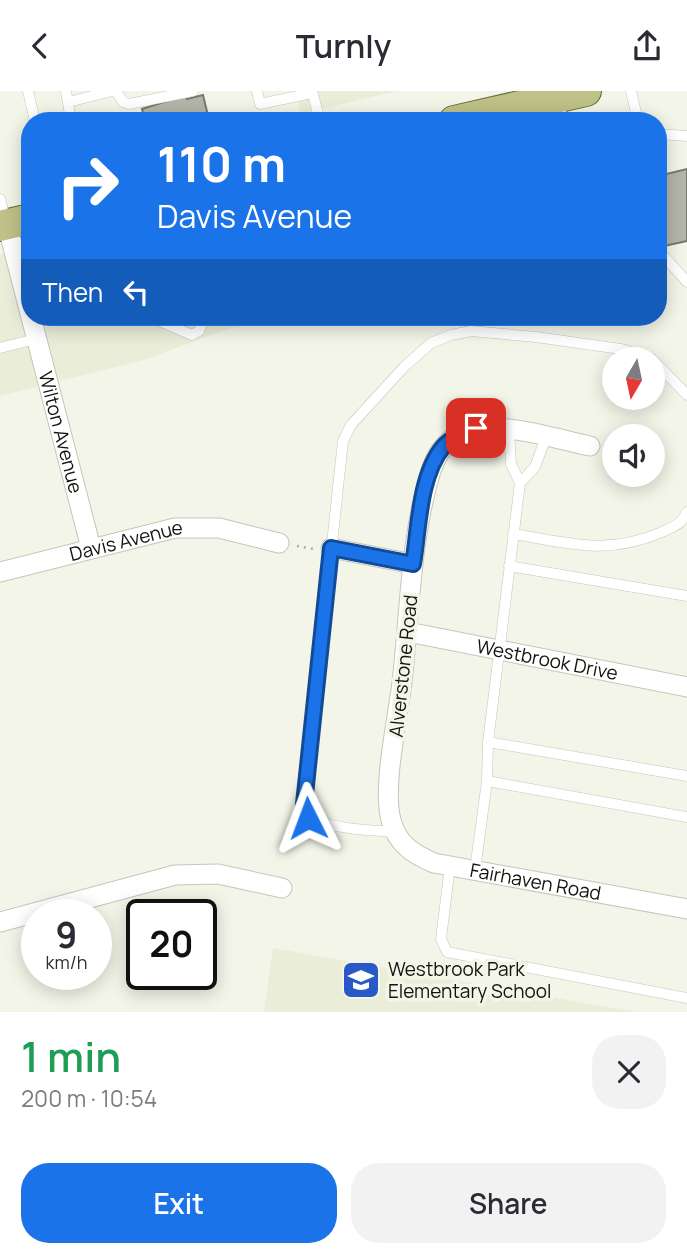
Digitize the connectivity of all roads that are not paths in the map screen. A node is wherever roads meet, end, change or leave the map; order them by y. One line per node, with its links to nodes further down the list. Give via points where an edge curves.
1 (28, 91): 11 (lane)
2 (114, 91): 3 (lane, via 129,104); 8 (lane)
3 (193, 91)
4 (257, 91): 7 (lane, via 260,104)
5 (586, 91): 9 (main road)
6 (631, 91): 13 (lane)
7 (312, 92): 12 (lane)
8 (67, 97)
9 (560, 109): 10 (main road)
10 (501, 110)
11 (32, 112)
12 (318, 112)
13 (636, 112)
14 (667, 135): 15 (lane)
15 (687, 136)
16 (9, 217): 18 (street, Wilton Avenue)
17 (667, 260): 19 (lane)
18 (21, 273)
19 (687, 282)
20 (33, 326): 23 (street, Wilton Avenue)
21 (171, 326): 22 (lane, via 192,335)
22 (201, 326)
23 (36, 339): 25 (lane); 35 (street, Wilton Avenue)
24 (604, 347): 36 (lane, via 471,331 431,343 351,425 344,441)
25 (0, 348)
26 (665, 372): 27 (lane)
27 (687, 395)
28 (509, 430): 29 (street, Alverstone Road); 31 (lane, via 511,464); 37 (street, Alverstone Road, via 476,428 442,448 426,489)
29 (546, 437): 30 (street, Alverstone Road); 31 (lane, via 535,467)
30 (590, 446)
31 (520, 483): 33 (lane)
32 (687, 512): 33 (lane, via 677,525 621,546 594,547)
33 (513, 534): 38 (lane)
34 (279, 543): 35 (street, Davis Avenue, via 219,527 176,528)
35 (91, 548): 39 (street, Davis Avenue)
36 (331, 548): 37 (street); 48 (lane, via 304,804 308,818 319,823)
37 (413, 564): 41 (street, Alverstone Road)
38 (509, 566): 40 (lane); 42 (lane)
39 (0, 572)
40 (687, 596)
41 (408, 632): 42 (street, Westbrook Drive); 48 (street, Alverstone Road, via 390,781 390,817)
42 (500, 650): 43 (street, Westbrook Drive); 44 (lane)
43 (687, 687)
44 (488, 742): 45 (lane); 46 (lane)
45 (687, 776)
46 (486, 781): 47 (lane); 50 (lane)
47 (687, 817)
48 (395, 832): 49 (street, Fairhaven Road, via 413,854)
49 (450, 866): 50 (street, Fairhaven Road); 54 (lane, via 440,939 447,952)
50 (475, 870): 52 (street, Fairhaven Road)
51 (282, 888): 53 (street, via 218,874 175,875)
52 (687, 909)
53 (0, 922)
54 (687, 998)

